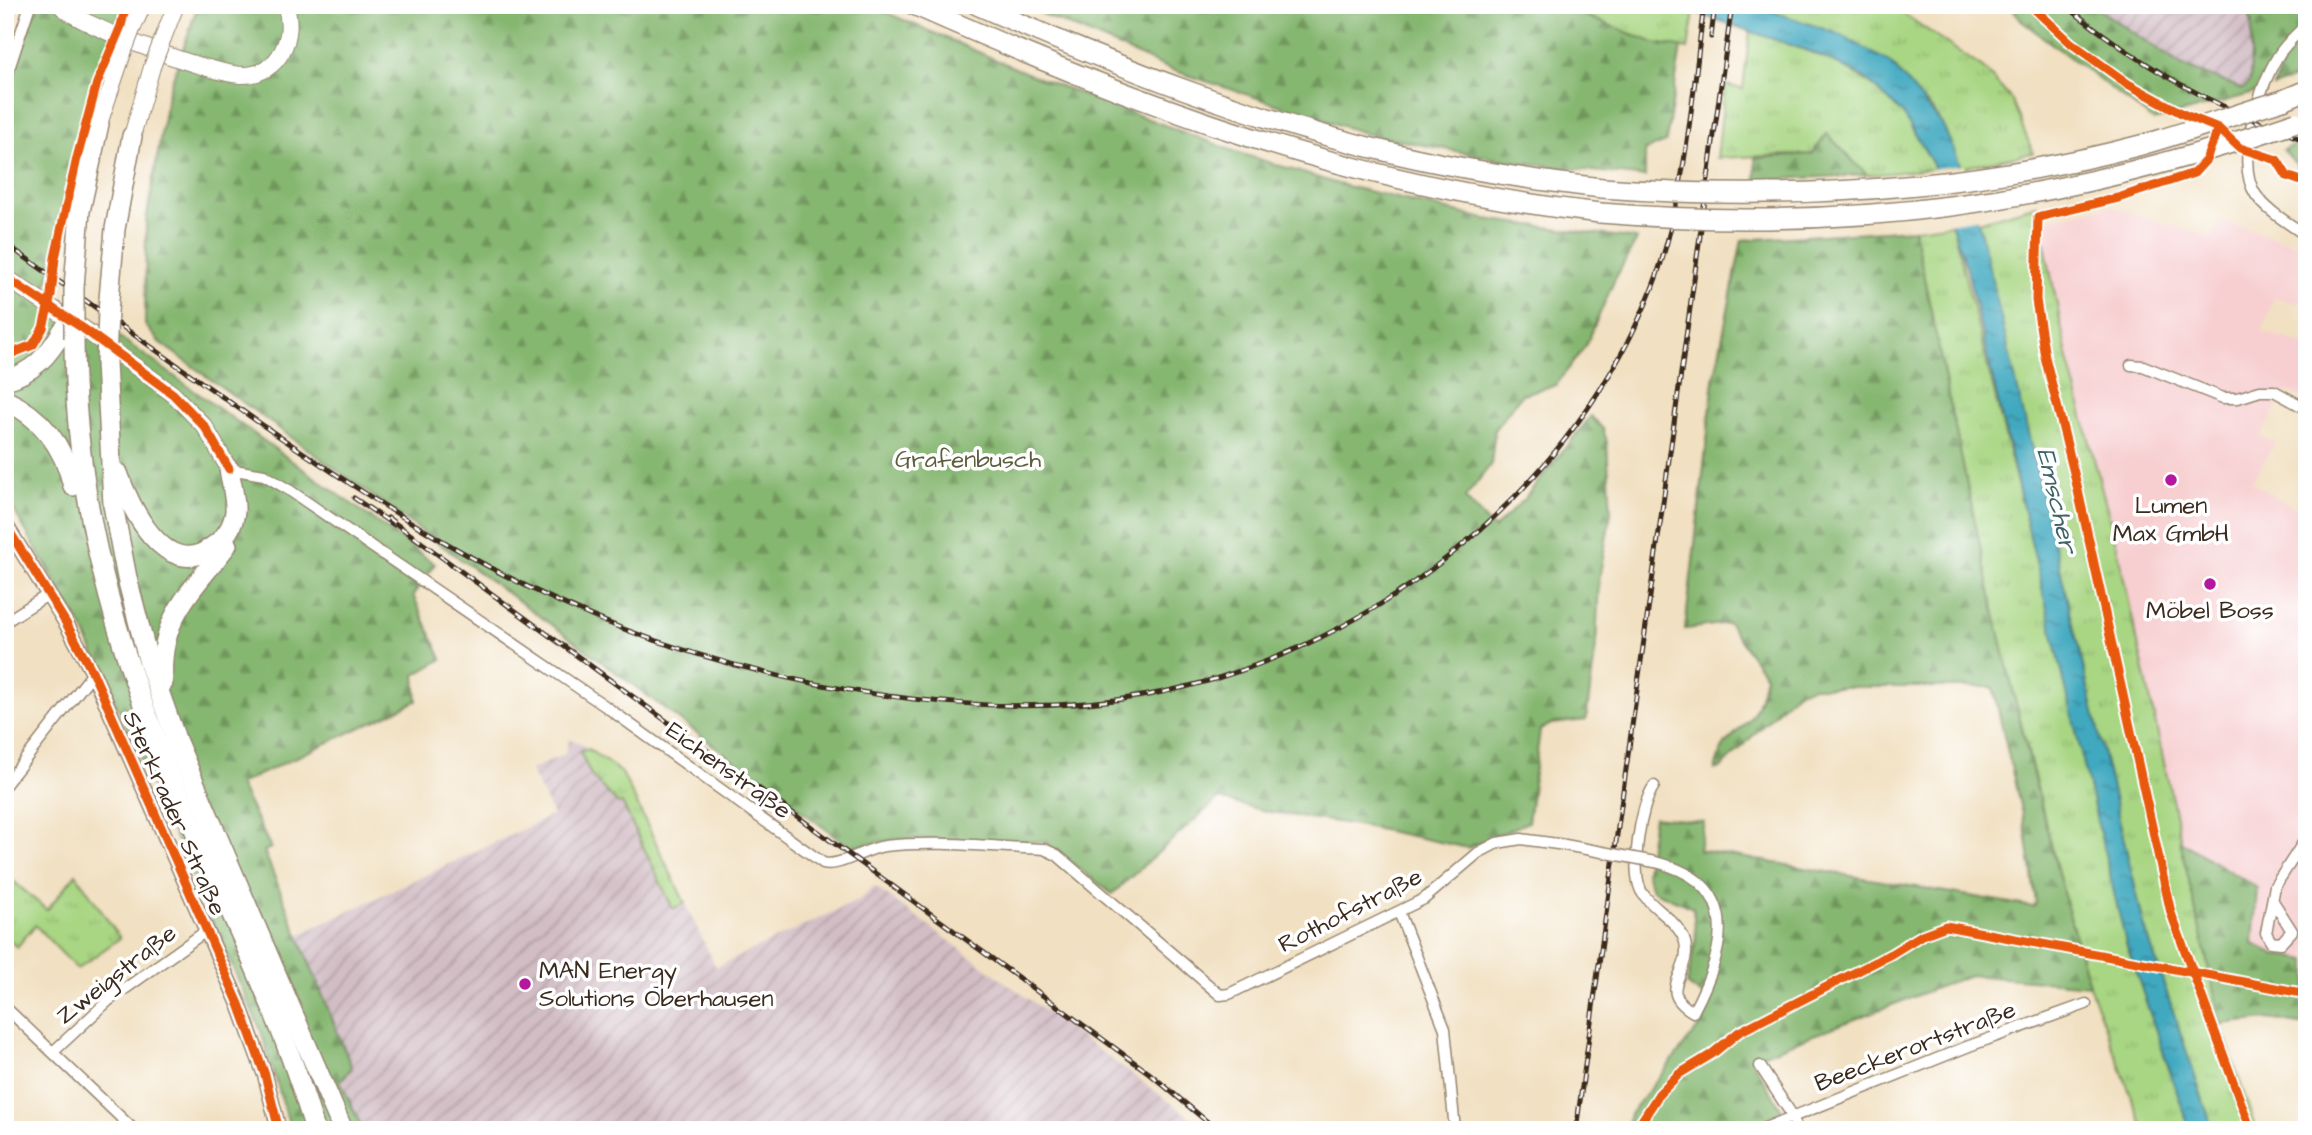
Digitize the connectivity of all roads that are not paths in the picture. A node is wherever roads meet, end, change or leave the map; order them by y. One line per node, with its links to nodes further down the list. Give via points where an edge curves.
1 (30, 5): 9 (street)
2 (60, 5): 5 (main road, via 88,24 218,71 242,75 265,69 282,53 289,31)
3 (143, 5): 12 (main road, bridge)
4 (176, 5): 13 (main road, bridge)
5 (285, 5)
6 (914, 5): 11 (highway, bridge, via 1072,74 1278,148 1455,192 1600,213 1783,220 1965,206 2109,179)
7 (977, 5): 10 (highway, bridge, via 1159,80 1298,127 1471,169 1602,188 1754,195 1923,185 2141,145)
8 (2307, 24): 14 (street, via 2274,64 2256,113 2246,170 2264,204)
9 (5, 81)
10 (2307, 90)
11 (2301, 120)
12 (99, 124): 16 (highway, bridge, via 80,211)
13 (132, 136): 21 (highway, bridge, via 115,229 108,311)
14 (2307, 236)
15 (5, 277): 22 (main road, via 173,394 205,427)
16 (68, 334): 18 (highway, via 43,360); 26 (highway, via 80,468)
17 (2131, 365): 20 (street, via 2223,398 2274,391)
18 (5, 380)
19 (5, 400): 26 (highway, via 41,424 63,456 89,557)
20 (2307, 409)
21 (109, 447): 22 (highway, via 136,515 156,541 182,554 209,550 230,528 235,508); 30 (highway, via 113,505 127,578)
22 (229, 469): 30 (highway, via 240,496 238,521 230,541 175,611 164,647); 37 (street, Eichenstraße, via 264,475 289,490 605,706 823,863 836,864 859,852 899,844 1044,849 1057,855)
23 (5, 524): 27 (street, Sterkrader Straße)
24 (2307, 531): 25 (street)
25 (2307, 560)
26 (102, 578): 46 (highway, via 154,734 277,1021)
27 (49, 594): 28 (street); 29 (street, Sterkrader Straße)
28 (5, 622)
29 (93, 673): 31 (street); 36 (street, Sterkrader Straße)
30 (160, 698): 40 (highway)
31 (5, 785)
32 (1654, 786): 35 (street, Rothofstraße, bridge, via 1646,798 1643,816 1636,878 1643,894 1684,939 1686,953 1675,995 1693,1012 1715,961 1716,907 1696,877 1677,867 1655,862 1565,845 1521,839 1497,843 1478,853 1434,893)
33 (2307, 837): 34 (street, via 2275,886)
34 (2273, 901)
35 (1399, 912): 37 (street, Rothofstraße); 49 (street, via 1445,1029)
36 (206, 931): 41 (street, Zweigstraße, via 108,1001); 45 (street, Sterkrader Straße, via 247,1023)
37 (1220, 995)
38 (2086, 1004): 43 (street, Beeckerortstraße)
39 (5, 1007): 41 (street)
40 (290, 1009): 47 (highway); 48 (highway)
41 (53, 1052): 44 (street)
42 (1760, 1066): 43 (street)
43 (1792, 1115): 50 (street, Beeckerortstraße); 51 (street)
44 (134, 1130)
45 (279, 1130)
46 (315, 1130)
47 (332, 1130)
48 (343, 1130)
49 (1455, 1130)
50 (1760, 1130)
51 (1797, 1130)

